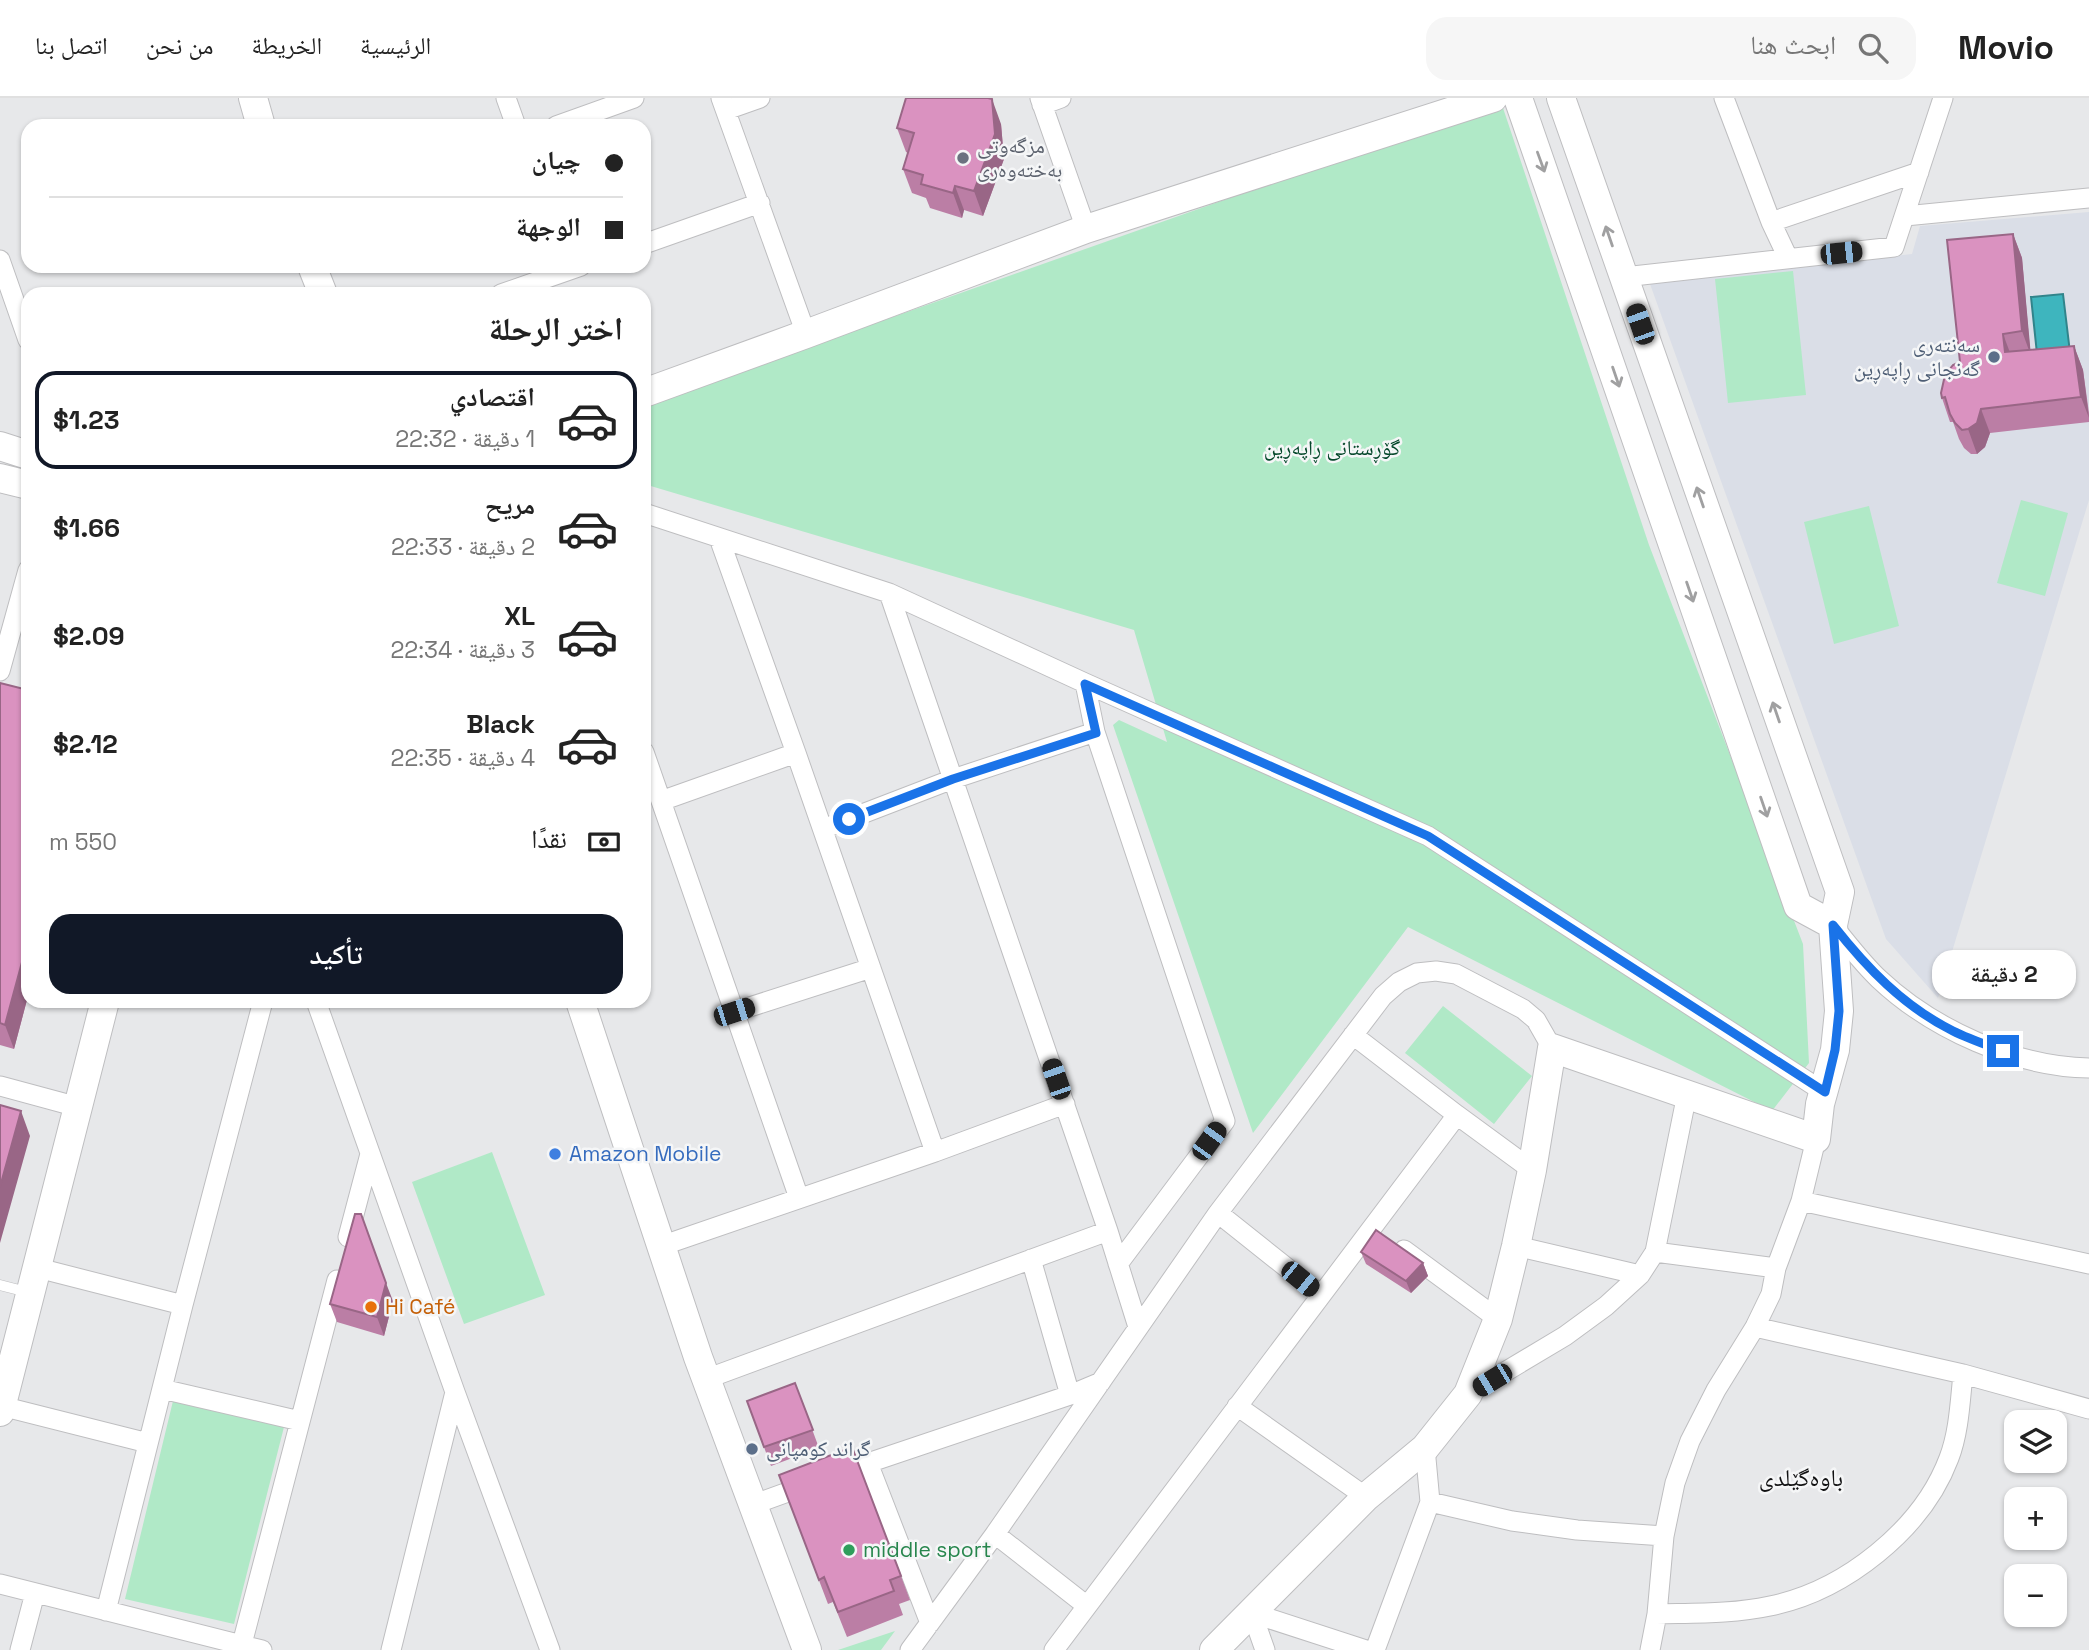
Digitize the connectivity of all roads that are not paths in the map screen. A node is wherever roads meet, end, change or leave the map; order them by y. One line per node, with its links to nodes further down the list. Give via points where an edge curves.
1 (253, 98): 12 (street)
2 (506, 98): 13 (street)
3 (634, 98): 14 (street)
4 (760, 98): 11 (street)
5 (1493, 98): 22 (street)
6 (1518, 98): 20 (street, one-way to 20)
7 (1561, 98): 18 (street)
8 (1724, 98): 21 (street)
9 (1943, 98): 15 (street)
10 (1048, 100): 22 (street)
11 (724, 104): 17 (street)
12 (259, 119)
13 (514, 119)
14 (580, 119)
15 (1919, 172): 19 (street); 21 (street)
16 (2089, 198): 19 (street)
17 (760, 203): 23 (street); 31 (street)
18 (1598, 204): 20 (street); 27 (street, one-way to 18)
19 (1905, 216): 24 (street, via 1894,247)
20 (1561, 219): 50 (street, one-way to 50, via 1798,906)
21 (1771, 222): 24 (street)
22 (1086, 229): 31 (street)
23 (651, 242)
24 (1788, 258): 27 (street)
25 (0, 260): 29 (street)
26 (560, 273): 28 (street)
27 (1623, 277): 50 (street, one-way to 27, via 1840,892)
28 (520, 287)
29 (6, 293): 30 (street)
30 (21, 325)
31 (806, 334): 32 (street)
32 (651, 390)
33 (0, 446): 34 (street)
34 (21, 452)
35 (0, 478): 36 (street)
36 (21, 483)
37 (651, 515): 38 (street)
38 (719, 538): 40 (street); 45 (street)
39 (21, 590): 41 (street)
40 (889, 593): 43 (street); 46 (street)
41 (5, 636): 42 (street)
42 (0, 671)
43 (1085, 684): 44 (street); 61 (street, via 1428,836)
44 (1096, 733): 46 (street); 79 (street, via 1225,1121)
45 (796, 753): 48 (street); 49 (street)
46 (953, 779): 49 (street); 63 (street)
47 (651, 783): 48 (street)
48 (661, 801): 56 (street)
49 (823, 829): 51 (street)
50 (1833, 925): 59 (street, via 1880,979 1928,1017 2003,1051 2054,1065); 61 (street, via 1839,1011)
51 (871, 968): 56 (street); 67 (street)
52 (104, 1008): 64 (street)
53 (261, 1008): 86 (street)
54 (318, 1008): 68 (street)
55 (582, 1008): 75 (street)
56 (734, 1012): 70 (street)
57 (1353, 1035): 58 (street, via 1399,982 1436,971 1456,974 1523,1009 1536,1020); 65 (street); 72 (street)
58 (1552, 1048): 62 (street); 69 (street)
59 (2089, 1068)
60 (0, 1086): 64 (street)
61 (1825, 1092): 66 (street)
62 (1687, 1094): 66 (street); 77 (street)
63 (1065, 1104): 67 (street); 73 (street)
64 (78, 1107): 83 (street)
65 (1457, 1115): 69 (street); 74 (street)
66 (1816, 1139): 71 (street)
67 (935, 1152): 70 (street)
68 (370, 1154): 94 (street); 100 (street)
69 (1532, 1170): 76 (street)
70 (799, 1198): 75 (street)
71 (1801, 1202): 80 (street); 81 (street)
72 (1218, 1213): 85 (street); 88 (street)
73 (1108, 1231): 78 (street); 79 (street)
74 (1382, 1235): 85 (street); 87 (street)
75 (661, 1245): 91 (street)
76 (1516, 1247): 82 (street); 87 (street)
77 (1655, 1252): 81 (street); 82 (street)
78 (1031, 1259): 91 (street); 96 (street)
79 (1118, 1264): 88 (street)
80 (2089, 1265)
81 (1776, 1268): 89 (street, via 1771,1294)
82 (1640, 1275): 95 (street, via 1565,1336)
83 (34, 1280): 84 (lane); 86 (street); 98 (street)
84 (0, 1284)
85 (1321, 1295): 97 (street)
86 (183, 1305): 93 (street)
87 (1498, 1319): 95 (street)
88 (1138, 1327): 92 (street)
89 (1755, 1327): 90 (street); 108 (street, via 1690,1441)
90 (1963, 1374): 99 (street); 114 (street, via 1949,1458 1907,1526 1876,1554 1845,1577 1771,1606)
91 (706, 1379): 106 (street)
92 (1102, 1381): 96 (street); 107 (street)
93 (162, 1388): 100 (street); 101 (street)
94 (455, 1392): 115 (street); 121 (street)
95 (1468, 1394): 102 (street)
96 (1070, 1395): 103 (street)
97 (1237, 1406): 104 (street); 111 (street)
98 (1, 1409): 101 (street)
99 (2089, 1409)
100 (300, 1421): 117 (street)
101 (148, 1443): 112 (street)
102 (1425, 1448): 104 (street); 105 (street)
103 (868, 1463): 106 (street); 116 (street)
104 (1366, 1497): 113 (street)
105 (1430, 1502): 108 (street, via 1512,1521); 130 (street)
106 (752, 1504): 124 (street)
107 (995, 1534): 111 (street); 116 (street)
108 (1664, 1536): 114 (street)
109 (0, 1584): 110 (street)
110 (35, 1593): 112 (street); 119 (street)
111 (1087, 1606): 126 (street)
112 (106, 1611): 117 (street)
113 (1252, 1613): 118 (street); 127 (street); 128 (street)
114 (1657, 1614): 131 (street)
115 (539, 1620): 122 (street); 123 (street)
116 (930, 1623): 125 (street)
117 (242, 1644): 120 (street)
118 (1341, 1647): 129 (street)
119 (20, 1650)
120 (262, 1650)
121 (391, 1650)
122 (532, 1650)
123 (550, 1650)
124 (807, 1650)
125 (910, 1650)
126 (1054, 1650)
127 (1214, 1650)
128 (1265, 1650)
129 (1366, 1650)
130 (1375, 1650)
131 (1650, 1650)

